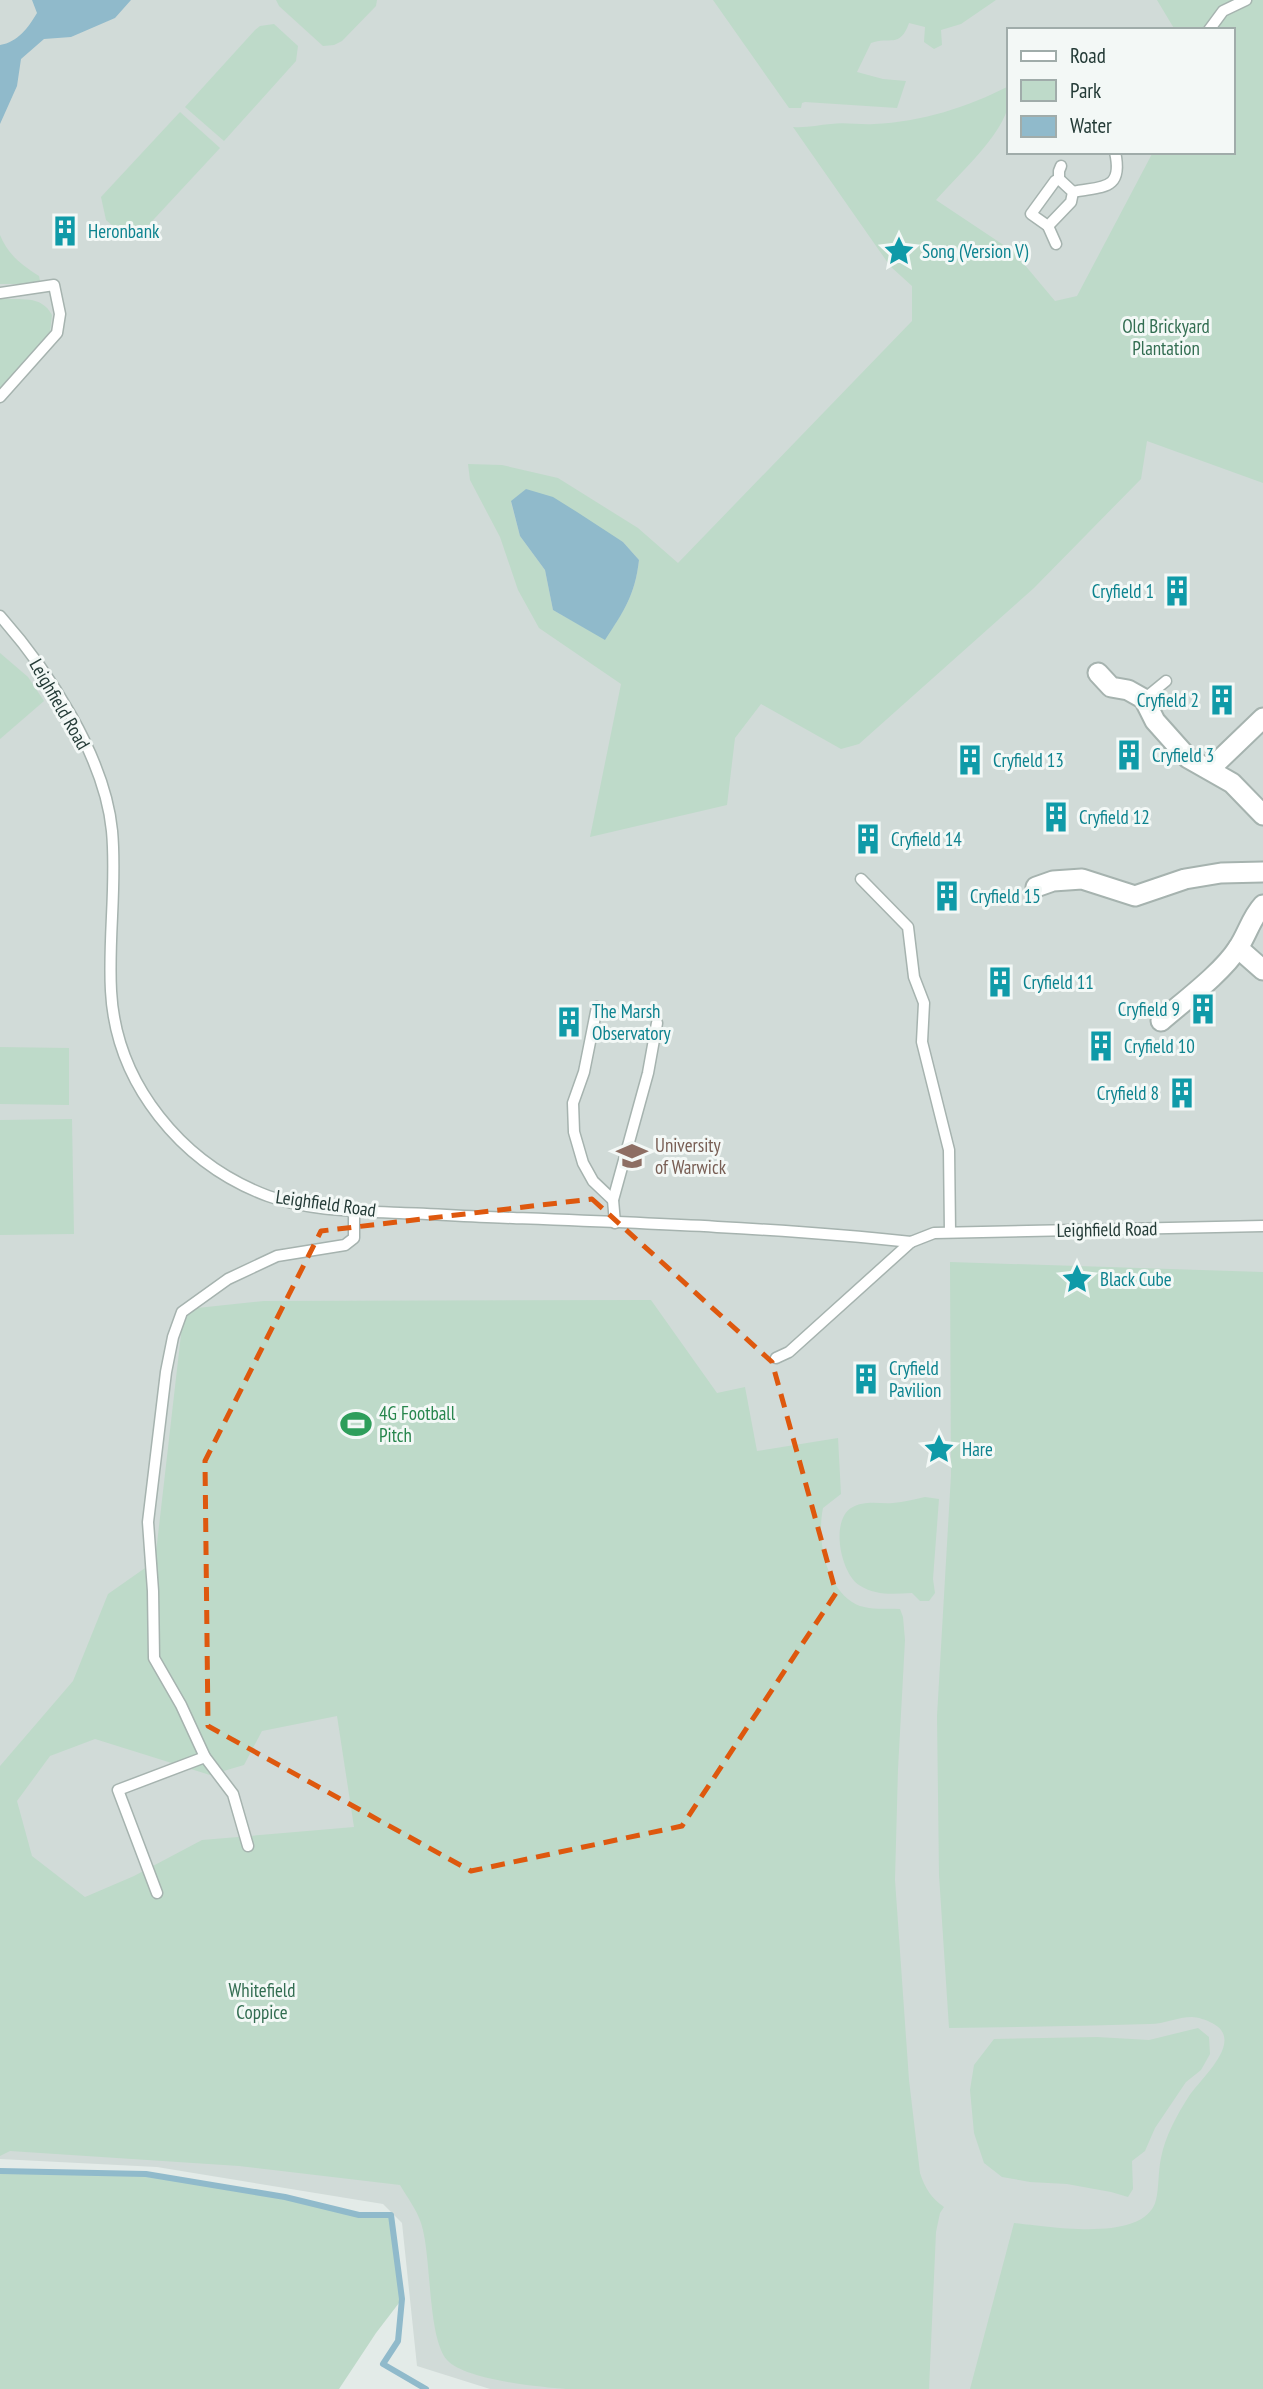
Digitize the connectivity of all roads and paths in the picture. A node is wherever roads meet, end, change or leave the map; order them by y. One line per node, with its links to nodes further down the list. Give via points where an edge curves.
1 (1246, 0): 2 (lane, via 1223,11)
2 (1210, 28)
3 (1115, 154): 6 (lane, via 1114,181)
4 (1061, 166): 5 (lane)
5 (1059, 179): 6 (lane); 7 (lane, via 1031,214)
6 (1073, 192): 7 (lane, via 1071,202)
7 (1048, 226): 8 (lane)
8 (1056, 244)
9 (0, 293): 10 (lane, via 54,285 60,314 57,333)
10 (0, 397)
11 (0, 616): 28 (lane, Leighfield Road, via 60,698 102,781 112,833 111,993 121,1045 141,1091 183,1144 226,1176 271,1197)
12 (1098, 673): 14 (street, via 1111,687)
13 (1166, 681): 14 (lane)
14 (1144, 699): 16 (street, via 1155,721 1188,758)
15 (1263, 719): 16 (street)
16 (1210, 769): 17 (street, via 1232,783)
17 (1263, 815)
18 (1263, 872): 20 (street, via 1185,878 1135,896 1082,879)
19 (861, 879): 31 (lane, via 908,927 914,977 924,1003 922,1042 949,1150)
20 (1037, 887)
21 (1263, 905): 22 (street)
22 (1238, 948): 23 (street); 25 (street)
23 (1263, 970)
24 (597, 1007): 27 (lane, via 573,1103 574,1132 593,1181)
25 (1161, 1021)
26 (657, 1023): 27 (lane)
27 (613, 1200): 29 (lane)
28 (354, 1211): 29 (lane, Leighfield Road); 34 (lane, via 354,1238 345,1245 277,1256 228,1279 182,1311 173,1337 148,1521 154,1658)
29 (615, 1223): 32 (lane, Leighfield Road)
30 (1263, 1226): 31 (lane, Leighfield Road)
31 (950, 1232): 32 (lane, Leighfield Road)
32 (911, 1242): 33 (lane, via 789,1352)
33 (776, 1357)
34 (205, 1757): 35 (lane, via 233,1794); 36 (lane, via 118,1790)
35 (248, 1846)
36 (157, 1893)

